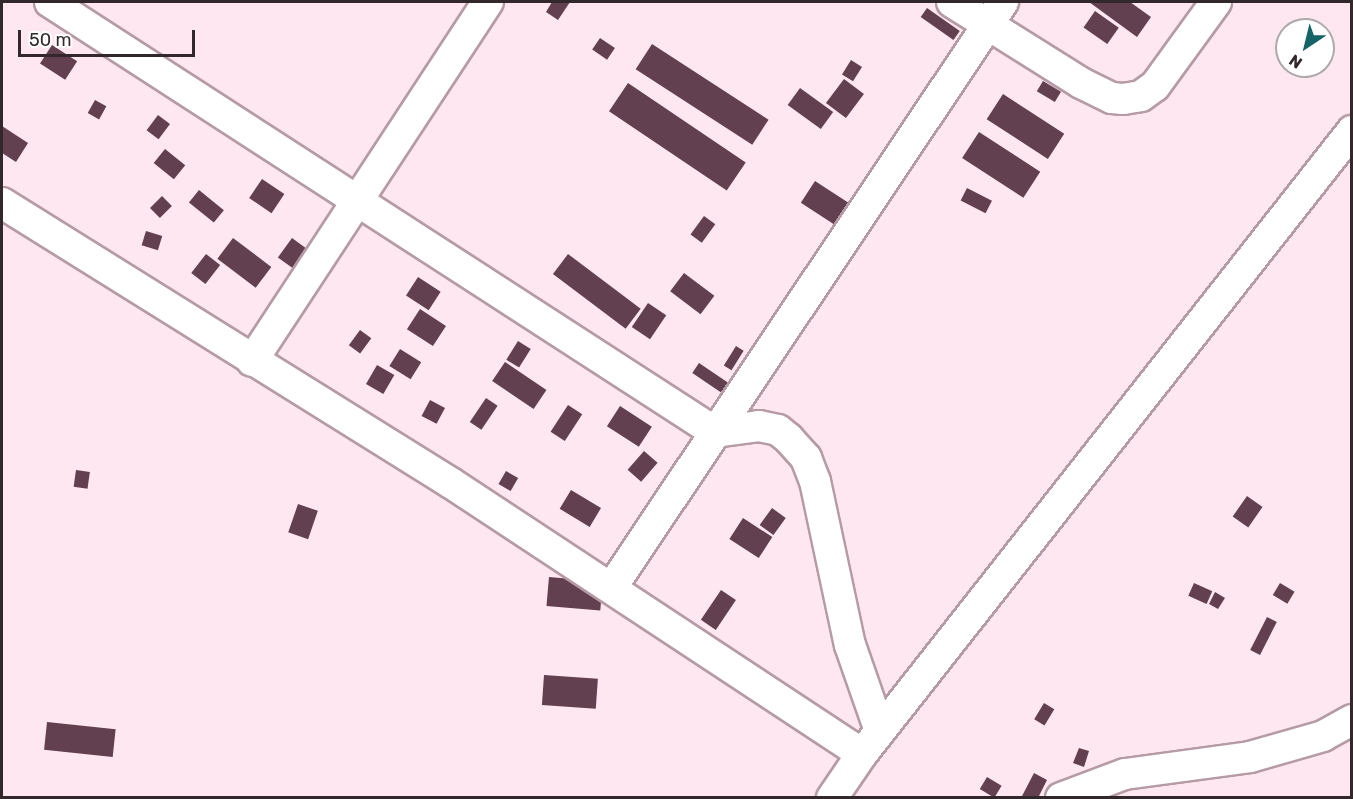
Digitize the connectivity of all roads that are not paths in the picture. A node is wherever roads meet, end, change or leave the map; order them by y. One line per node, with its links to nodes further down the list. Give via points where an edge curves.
1 (50, 2): 8 (street)
2 (488, 2): 8 (street)
3 (952, 2): 6 (street)
4 (1003, 2): 6 (street)
5 (1216, 2): 6 (street, via 1155,86 1141,96 1123,99 1081,83)
6 (987, 27): 11 (street)
7 (1352, 131): 14 (street)
8 (357, 201): 10 (street); 11 (street)
9 (2, 203): 10 (street)
10 (252, 361): 12 (street)
11 (715, 432): 12 (street); 14 (street, via 769,427 788,438 806,458 825,518 850,645)
12 (612, 587): 15 (street)
13 (1352, 720): 17 (street, via 1323,736 1251,757 1125,774)
14 (880, 731): 15 (street)
15 (862, 754): 16 (street)
16 (832, 798)
17 (1060, 798)

